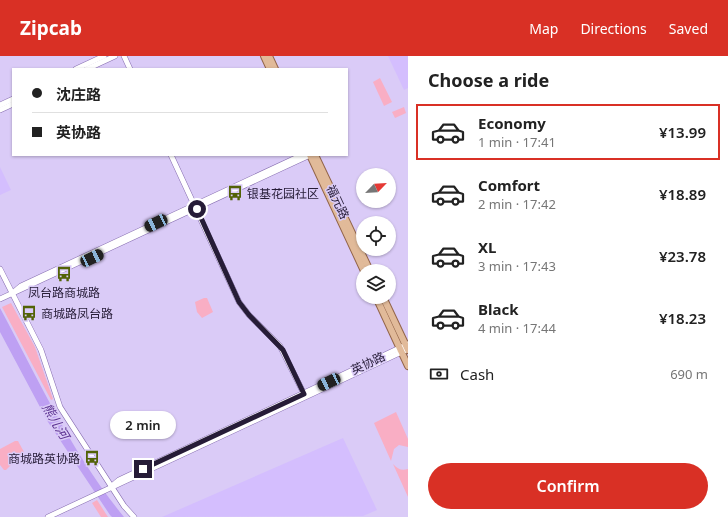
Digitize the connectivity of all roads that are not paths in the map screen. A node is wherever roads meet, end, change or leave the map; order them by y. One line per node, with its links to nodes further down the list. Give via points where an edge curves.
1 (104, 56): 6 (street)
2 (115, 56): 7 (street)
3 (124, 56): 8 (street)
4 (264, 56): 9 (main road)
5 (269, 56): 10 (main road)
6 (78, 68)
7 (89, 68)
8 (130, 68)
9 (270, 68)
10 (275, 68)
11 (12, 99): 13 (street)
12 (12, 104): 14 (street)
13 (0, 105)
14 (0, 110)
15 (171, 156): 19 (street)
16 (300, 156): 19 (street)
17 (310, 156): 20 (main road, 福元路)
18 (315, 156): 21 (main road, 福元路)
19 (196, 207): 23 (street, via 21,286); 29 (street, via 239,302 283,350)
20 (361, 264)
21 (367, 264)
22 (0, 269): 23 (street)
23 (12, 293): 24 (street); 30 (street, via 41,350 60,407)
24 (0, 299)
25 (380, 304): 27 (main road)
26 (386, 304): 27 (main road)
27 (406, 348): 28 (main road); 29 (street, 英协路); 30 (street, 英协路)
28 (408, 366)
29 (304, 394): 30 (street, 英协路, via 119,480)
30 (110, 488): 31 (street, 英协路); 32 (street)
31 (48, 517)
32 (134, 517)

